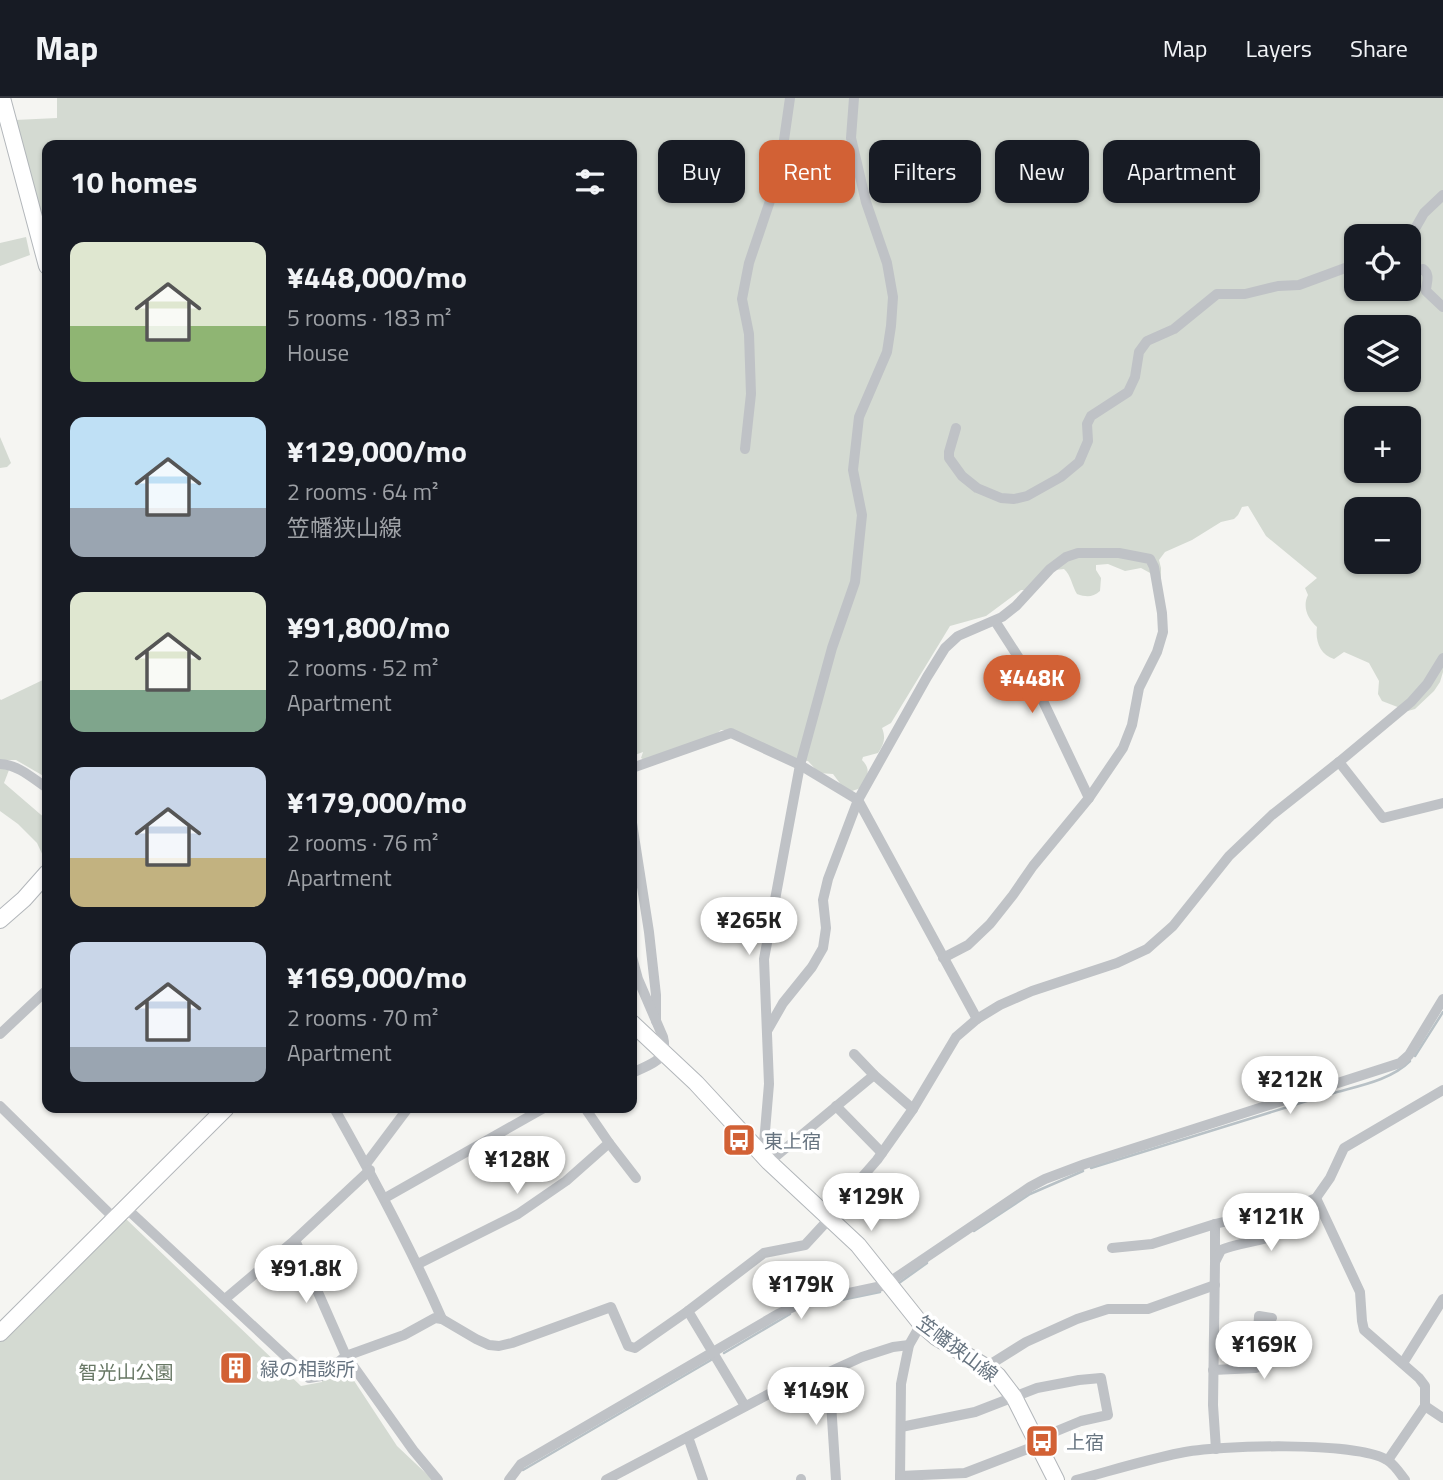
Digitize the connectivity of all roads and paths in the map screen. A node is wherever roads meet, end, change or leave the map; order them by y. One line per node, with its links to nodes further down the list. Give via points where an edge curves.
1 (2, 98): 6 (main road)
2 (790, 98): 11 (street, via 775,183 742,299 749,334 751,394)
3 (854, 98): 16 (street, via 851,138 894,297 887,352 859,416 853,470 862,515 855,582)
4 (1443, 195): 5 (street)
5 (1418, 224)
6 (42, 247)
7 (1344, 269): 10 (street, via 1299,285 1217,294 1182,324 1147,341 1139,352 1128,392 1091,416 1079,462 1027,496 1001,498 967,481 950,458)
8 (1421, 270): 9 (street, via 1428,275 1426,291)
9 (1443, 307)
10 (956, 428)
11 (745, 449)
12 (995, 621): 19 (street, via 1033,680); 19 (street, via 1066,557 1119,553 1150,559 1163,632 1139,688 1123,748); 20 (street, via 958,636 945,648)
13 (1443, 658): 14 (street, via 1411,702)
14 (1339, 762): 21 (street, via 1383,818); 29 (street, via 1229,856 1173,926 1147,948 1117,963 1032,991)
15 (0, 764): 18 (street, via 21,769)
16 (800, 765): 17 (street, via 731,733); 20 (street); 32 (street, via 765,959)
17 (637, 766)
18 (42, 784)
19 (1088, 798): 25 (street, via 989,924 968,945)
20 (858, 800): 25 (street); 32 (street, via 823,900 823,948)
21 (1443, 803)
22 (637, 855): 30 (street)
23 (42, 878): 24 (main road)
24 (0, 920)
25 (943, 958): 29 (street)
26 (637, 975): 30 (street)
27 (42, 995): 33 (street)
28 (1443, 999): 62 (street, via 1400,1063 1045,1179)
29 (977, 1019): 41 (street, via 956,1037)
30 (656, 1021): 34 (street)
31 (637, 1028): 34 (main road, 笠幡狭山線)
32 (767, 1031): 49 (street)
33 (0, 1034)
34 (664, 1053): 36 (street); 49 (main road, 笠幡狭山線)
35 (854, 1054): 37 (street)
36 (637, 1070)
37 (874, 1075): 40 (street); 41 (street)
38 (1443, 1090): 53 (street, via 1344,1148)
39 (0, 1106): 55 (street)
40 (836, 1106): 48 (street); 49 (street)
41 (913, 1109): 48 (street)
42 (221, 1113): 55 (main road)
43 (337, 1113): 50 (street)
44 (405, 1113): 50 (street)
45 (535, 1113): 52 (street)
46 (589, 1113): 47 (street)
47 (610, 1143): 51 (street); 61 (street, via 518,1214)
48 (882, 1153): 56 (street)
49 (766, 1158): 56 (main road, 笠幡狭山線)
50 (368, 1167): 52 (street); 58 (street)
51 (636, 1178)
52 (385, 1198): 61 (street)
53 (1316, 1198): 54 (street); 74 (street, via 1360,1292 1364,1330)
54 (1304, 1203): 57 (street); 60 (street, via 1284,1230 1221,1250)
55 (121, 1214): 64 (street); 70 (main road)
56 (824, 1214): 62 (main road, 笠幡狭山線); 66 (street, via 805,1245 764,1254)
57 (1215, 1224): 59 (street, via 1152,1244); 60 (street)
58 (295, 1240): 64 (street); 73 (street)
59 (1112, 1248)
60 (1215, 1262): 63 (street)
61 (418, 1264): 68 (street)
62 (888, 1283): 69 (main road, 笠幡狭山線); 72 (street, via 802,1303)
63 (1215, 1284): 75 (street, via 1149,1309 1108,1309 1064,1324); 76 (street)
64 (225, 1299): 73 (street, via 309,1378 321,1376)
65 (1443, 1299): 74 (street)
66 (688, 1311): 68 (street, via 635,1348 628,1346 611,1307 499,1346 476,1339); 72 (street)
67 (1272, 1318): 76 (street, via 1259,1316 1256,1368)
68 (442, 1319): 73 (street, via 429,1320 404,1335)
69 (920, 1324): 71 (street); 75 (main road, 笠幡狭山線)
70 (0, 1334)
71 (909, 1345): 77 (street, via 862,1357); 82 (street, via 901,1384)
72 (713, 1351): 79 (street); 89 (street, via 521,1464)
73 (346, 1356): 88 (street)
74 (1403, 1363): 80 (street, via 1425,1386)
75 (986, 1367): 78 (main road, 笠幡狭山線)
76 (1213, 1370): 85 (street)
77 (829, 1372): 79 (street, via 788,1384); 92 (street)
78 (1014, 1397): 82 (street, via 975,1412); 84 (main road, 笠幡狭山線); 84 (street, via 1037,1388 1101,1378 1108,1415 1081,1421)
79 (745, 1406): 83 (street)
80 (1425, 1406): 81 (street); 86 (street)
81 (1443, 1418)
82 (901, 1427): 87 (street)
83 (688, 1437): 90 (street); 91 (street)
84 (1036, 1443): 87 (street, via 965,1473); 93 (main road, 笠幡狭山線)
85 (1216, 1449): 86 (street, via 1351,1449); 94 (street, via 1181,1452)
86 (1388, 1460): 95 (street)
87 (900, 1478)
88 (438, 1480)
89 (509, 1480)
90 (606, 1480)
91 (703, 1480)
92 (836, 1480)
93 (1056, 1480)
94 (1076, 1480)
95 (1405, 1480)

